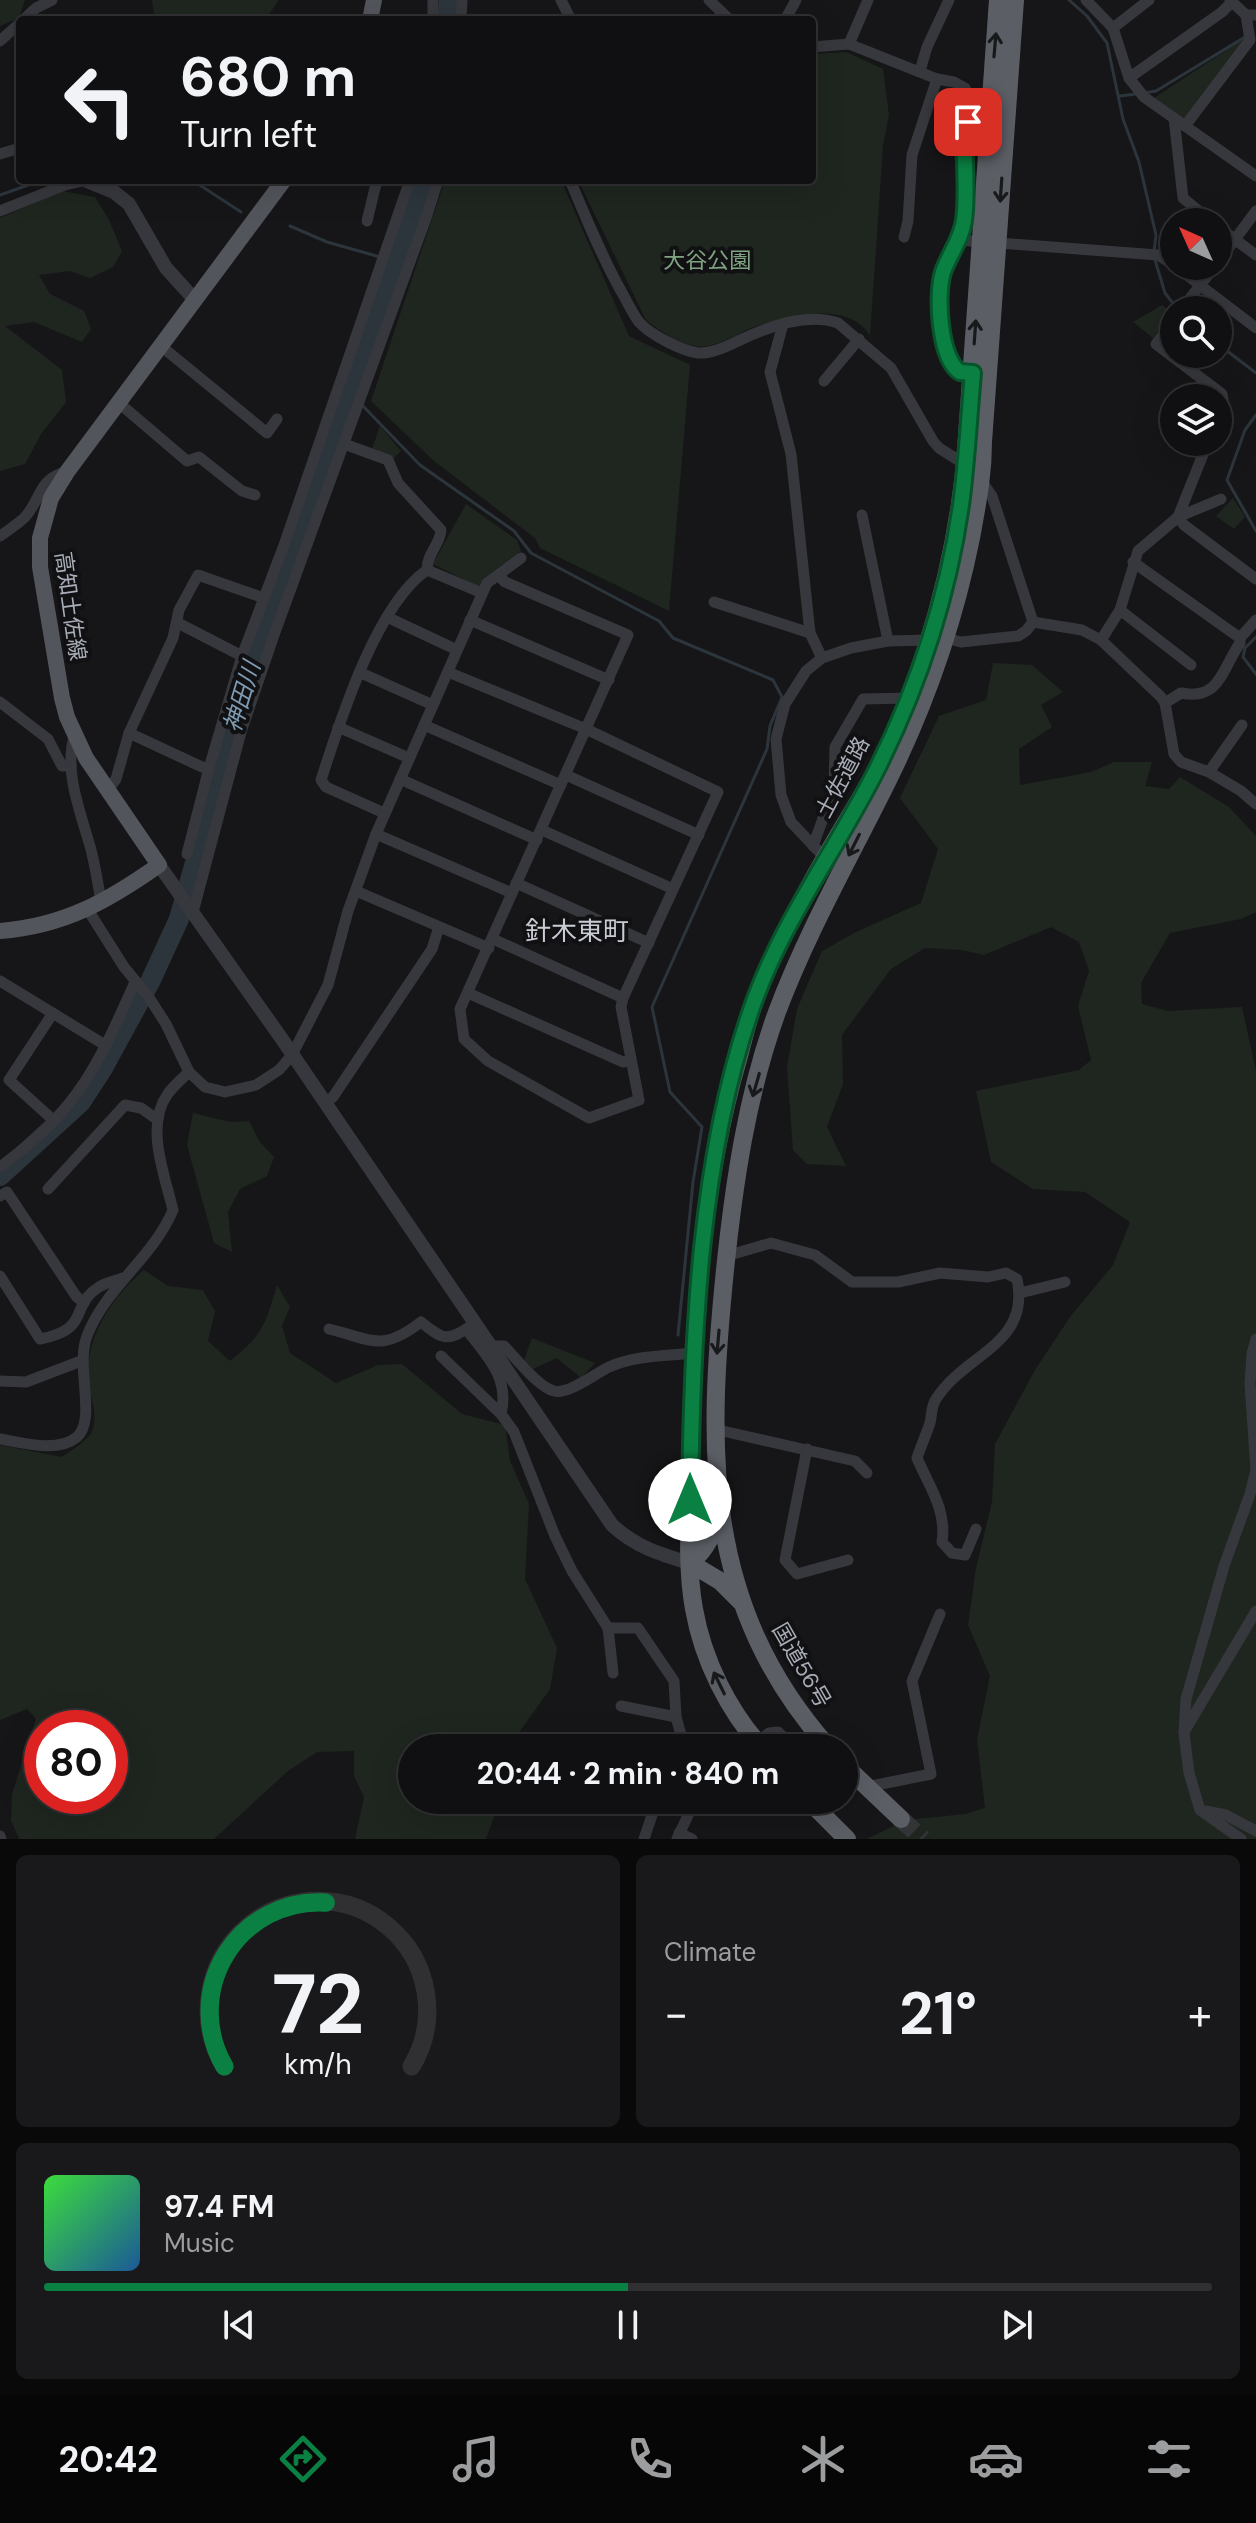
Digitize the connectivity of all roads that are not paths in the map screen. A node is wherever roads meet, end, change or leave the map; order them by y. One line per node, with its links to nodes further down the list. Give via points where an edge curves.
1 (52, 0): 12 (street)
2 (709, 0): 10 (street)
3 (868, 0): 14 (street)
4 (949, 0): 16 (street)
5 (998, 0): 37 (highway, 土佐道路, one-way to 5)
6 (1015, 0): 37 (highway, 土佐道路, one-way to 37)
7 (1086, 0): 13 (street)
8 (1149, 0): 13 (street)
9 (1231, 1): 11 (street); 18 (street)
10 (722, 4)
11 (1251, 15): 20 (street, via 1250,35)
12 (27, 16)
13 (1113, 28): 18 (street)
14 (849, 44): 15 (street); 16 (street)
15 (816, 47)
16 (920, 71): 17 (street)
17 (937, 79): 33 (street, via 912,155); 35 (street, via 954,82 969,96 964,222)
18 (1136, 87): 19 (street)
19 (1174, 118): 20 (street); 29 (street, via 1183,198)
20 (1185, 126): 21 (street)
21 (1256, 176)
22 (70, 184): 30 (street)
23 (94, 184): 45 (street, via 129,204 166,268)
24 (281, 184): 45 (main road, 高知土佐線)
25 (376, 184): 32 (street)
26 (409, 184): 72 (street)
27 (437, 184): 56 (street)
28 (572, 184): 46 (street, via 607,266 652,335 698,353)
29 (1195, 208)
30 (0, 211)
31 (1256, 211): 36 (street)
32 (367, 221)
33 (904, 237)
34 (1232, 238): 36 (street)
35 (958, 240): 37 (street); 51 (street, via 942,275 939,307 951,362 960,372)
36 (1235, 240): 38 (street); 39 (street)
37 (990, 242): 40 (street); 51 (highway, 土佐道路, one-way to 37); 60 (highway, 土佐道路)
38 (1232, 244)
39 (1256, 255)
40 (1160, 258)
41 (1193, 280): 43 (street)
42 (1204, 280): 43 (street)
43 (1200, 285): 44 (street); 47 (street)
44 (1192, 296)
45 (195, 300): 49 (main road, 高知土佐線)
46 (783, 324): 48 (street, via 827,319); 80 (street, via 770,372 791,454)
47 (1256, 328)
48 (859, 339): 52 (street); 58 (street, via 891,368 939,448)
49 (161, 346): 54 (main road, 高知土佐線); 55 (street, via 267,433)
50 (1188, 368): 53 (street)
51 (973, 373): 58 (highway, 土佐道路)
52 (824, 381)
53 (1209, 384)
54 (119, 403): 59 (main road, 高知土佐線); 61 (street, via 187,461 199,457)
55 (277, 419)
56 (344, 444): 68 (street, via 388,460 398,483 441,530); 121 (street, via 241,732)
57 (1202, 456): 64 (street)
58 (965, 464): 60 (street); 82 (highway, 土佐道路)
59 (67, 472): 65 (street, via 52,476 25,518); 100 (main road, 高知土佐線, via 43,521 40,567 62,698)
60 (983, 481): 78 (street); 82 (highway, 土佐道路, via 962,580)
61 (255, 495)
62 (1221, 499): 64 (street)
63 (862, 515): 84 (street)
64 (1178, 517): 67 (street, via 1156,533); 70 (street)
65 (0, 536)
66 (521, 558): 69 (street)
67 (1133, 562): 74 (street); 81 (street)
68 (427, 570): 71 (street); 75 (street, via 414,579)
69 (498, 575): 71 (street); 91 (street, via 628,635)
70 (1256, 579)
71 (482, 593): 76 (street)
72 (264, 598): 79 (street, via 198,575 179,610); 86 (street)
73 (714, 602): 80 (street)
74 (1120, 610): 83 (street); 88 (street)
75 (387, 617): 85 (street); 90 (street)
76 (470, 620): 85 (street); 91 (street)
77 (1256, 620): 81 (street)
78 (1033, 622): 82 (street, via 1018,636); 83 (street, via 1082,630)
79 (178, 623): 86 (street); 101 (street)
80 (810, 633): 87 (street)
81 (1240, 638): 94 (street, via 1214,686 1196,696 1181,693)
82 (938, 639): 84 (street); 92 (highway, 土佐道路); 142 (highway, 土佐道路, one-way to 142, via 928,690 776,1014 751,1100)
83 (1101, 640): 94 (street)
84 (888, 641): 87 (street)
85 (457, 650): 89 (street)
86 (242, 656): 104 (street)
87 (822, 658): 114 (street, via 791,692 776,739 781,795 791,822)
88 (1191, 665)
89 (448, 672): 95 (street); 99 (street)
90 (361, 673): 95 (street); 98 (street)
91 (609, 680): 99 (street)
92 (908, 698): 114 (highway, 土佐道路, via 876,770); 114 (street, via 863,699 835,747 834,788)
93 (0, 702): 103 (street, via 48,739 62,766)
94 (1165, 703): 105 (street, via 1174,754)
95 (433, 705): 96 (street)
96 (424, 725): 102 (street); 107 (street)
97 (1242, 725): 105 (street)
98 (338, 727): 102 (street); 110 (street, via 321,780)
99 (586, 729): 107 (street); 113 (street, via 718,792)
100 (75, 733): 103 (street); 108 (main road, 高知土佐線)
101 (129, 733): 104 (street); 108 (street)
102 (409, 758): 106 (street)
103 (71, 766): 120 (street, via 92,856)
104 (209, 768): 115 (street)
105 (1209, 772): 109 (street)
106 (400, 779): 110 (street); 112 (street)
107 (564, 780): 112 (street); 113 (street)
108 (108, 790): 116 (main road, 高知土佐線)
109 (1256, 804)
110 (384, 813): 111 (street)
111 (376, 834): 117 (street); 119 (street)
112 (539, 835): 117 (street); 118 (street)
113 (699, 835): 118 (street)
114 (819, 852): 152 (highway, 土佐道路, via 755,999 725,1102)
115 (187, 854)
116 (159, 865): 120 (main road); 121 (street)
117 (514, 888): 124 (street); 125 (street)
118 (673, 889): 125 (street)
119 (356, 891): 122 (street); 132 (street, via 328,985)
120 (94, 906): 123 (main road, via 47,925); 127 (street)
121 (191, 909): 132 (street)
122 (439, 927): 124 (street); 136 (street, via 432,949)
123 (0, 931)
124 (491, 943): 128 (street); 129 (street)
125 (649, 943): 129 (street)
126 (1, 984): 130 (street)
127 (141, 988): 131 (street); 134 (street)
128 (468, 993): 133 (street); 133 (street, via 460,1009 464,1039 488,1061 589,1118 639,1100)
129 (623, 998): 133 (street)
130 (53, 1013): 131 (street); 135 (street)
131 (105, 1045): 137 (street, via 74,1097)
132 (292, 1055): 134 (street, via 256,1085 225,1092 205,1087); 136 (street)
133 (630, 1061)
134 (189, 1072): 138 (street, via 166,1096)
135 (4, 1084): 137 (street)
136 (325, 1103): 148 (street)
137 (52, 1119): 139 (street)
138 (158, 1120): 140 (street, via 141,1108 120,1108); 144 (street, via 173,1210)
139 (0, 1167)
140 (48, 1189)
141 (0, 1196): 147 (street, via 7,1192)
142 (726, 1256): 146 (street, via 771,1243 815,1255 852,1282 1006,1273 1017,1279); 157 (highway, 土佐道路, one-way to 157)
143 (0, 1276): 147 (street, via 40,1339 62,1335 75,1324)
144 (125, 1278): 147 (street, via 98,1288); 154 (street, via 93,1321)
145 (1065, 1282): 146 (street)
146 (1020, 1293): 162 (street, via 1018,1318 1006,1334 934,1401 917,1458 940,1507 942,1542 952,1553 965,1555)
147 (84, 1303)
148 (470, 1326): 149 (street, via 451,1338 440,1337 421,1322 383,1342); 151 (street); 156 (street, via 502,1383)
149 (329, 1329)
150 (1256, 1339): 172 (street, via 1250,1384 1256,1470 1186,1699)
151 (491, 1346): 152 (street, via 504,1346 554,1391 565,1391 629,1359); 164 (street, via 612,1525 643,1548)
152 (694, 1353): 164 (highway, 土佐道路)
153 (441, 1356): 156 (street)
154 (81, 1361): 155 (street, via 26,1382); 158 (street, via 87,1414 79,1435 62,1446)
155 (0, 1381)
156 (501, 1414): 168 (street, via 514,1432 572,1571)
157 (714, 1429): 159 (street); 161 (highway, 土佐道路)
158 (0, 1439)
159 (807, 1449): 160 (street, via 855,1461); 163 (street, via 785,1560 797,1574)
160 (867, 1473)
161 (720, 1512): 164 (highway, via 704,1551); 165 (highway, 土佐道路)
162 (976, 1529)
163 (848, 1560)
164 (690, 1563): 165 (highway); 174 (highway, one-way to 164, via 706,1657)
165 (741, 1602): 175 (highway, 国道56号, via 764,1656)
166 (1256, 1611): 172 (street)
167 (940, 1614): 176 (street, via 912,1681 931,1774)
168 (608, 1628): 169 (street); 171 (street, via 638,1628 674,1681)
169 (613, 1673)
170 (621, 1706): 171 (street)
171 (676, 1717): 173 (street)
172 (1184, 1733): 178 (street)
173 (682, 1734)
174 (749, 1734)
175 (816, 1734)
176 (858, 1780)
177 (858, 1785): 182 (highway)
178 (1200, 1810): 183 (street, via 1226,1815); 188 (street)
179 (652, 1814): 185 (street)
180 (688, 1814): 184 (street)
181 (822, 1814): 187 (highway)
182 (901, 1819)
183 (1256, 1831)
184 (678, 1836): 186 (street)
185 (644, 1839)
186 (692, 1839)
187 (847, 1839)
188 (1241, 1839)

